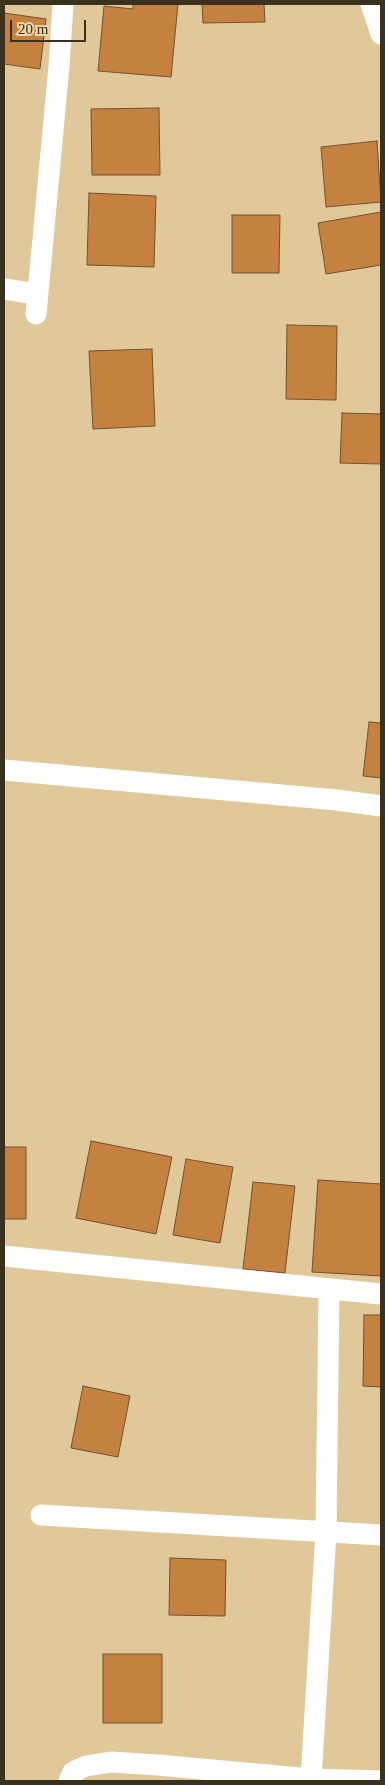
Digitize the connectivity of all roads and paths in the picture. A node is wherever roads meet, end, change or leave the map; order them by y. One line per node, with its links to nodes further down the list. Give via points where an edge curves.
1 (63, 4): 4 (street, via 37,304)
2 (371, 4): 3 (street)
3 (381, 34)
4 (4, 289)
5 (4, 770): 6 (street)
6 (381, 806)
7 (4, 1256): 8 (street)
8 (329, 1289): 9 (street); 11 (street)
9 (381, 1294)
10 (41, 1515): 11 (street)
11 (326, 1532): 12 (street); 13 (street)
12 (381, 1535)
13 (311, 1779): 14 (street, via 111,1762 86,1766 73,1772); 15 (street)
14 (68, 1781)
15 (381, 1781)

